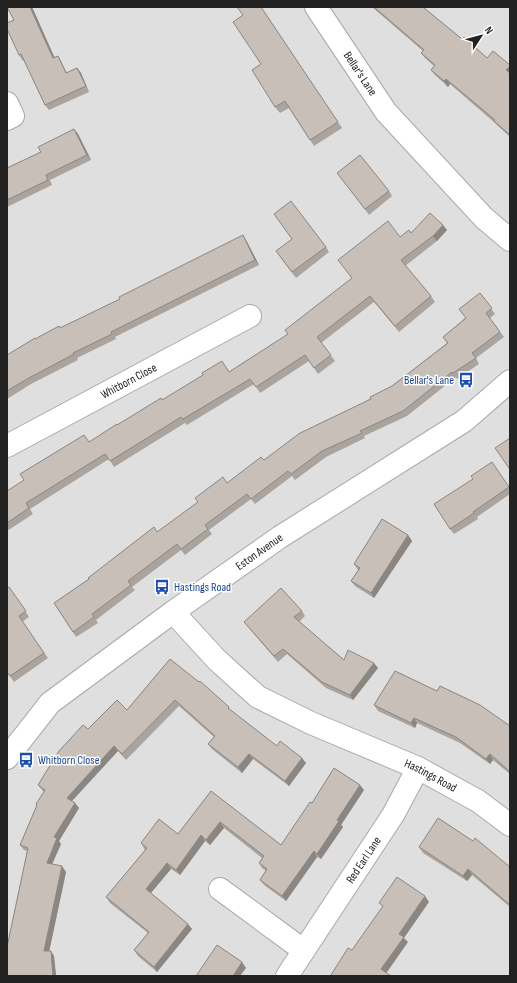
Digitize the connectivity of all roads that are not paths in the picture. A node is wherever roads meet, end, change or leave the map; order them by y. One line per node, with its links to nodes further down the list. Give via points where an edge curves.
1 (316, 7): 4 (street, Bellar's Lane, via 386,112 484,218)
2 (7, 103): 3 (street, via 13,116)
3 (7, 119)
4 (510, 240)
5 (250, 316): 7 (street, Whitborn Close)
6 (510, 381): 8 (street, Eston Avenue, via 464,421 280,537)
7 (7, 446)
8 (173, 612): 9 (street, Eston Avenue, via 50,703); 10 (street, Hastings Road, via 217,660 258,697 311,723)
9 (10, 747)
10 (418, 768): 11 (street, Hastings Road, via 478,801); 13 (street, Red Earl Lane, via 393,815)
11 (510, 825)
12 (220, 889): 13 (street)
13 (303, 950): 14 (street, Red Earl Lane)
14 (287, 976)

